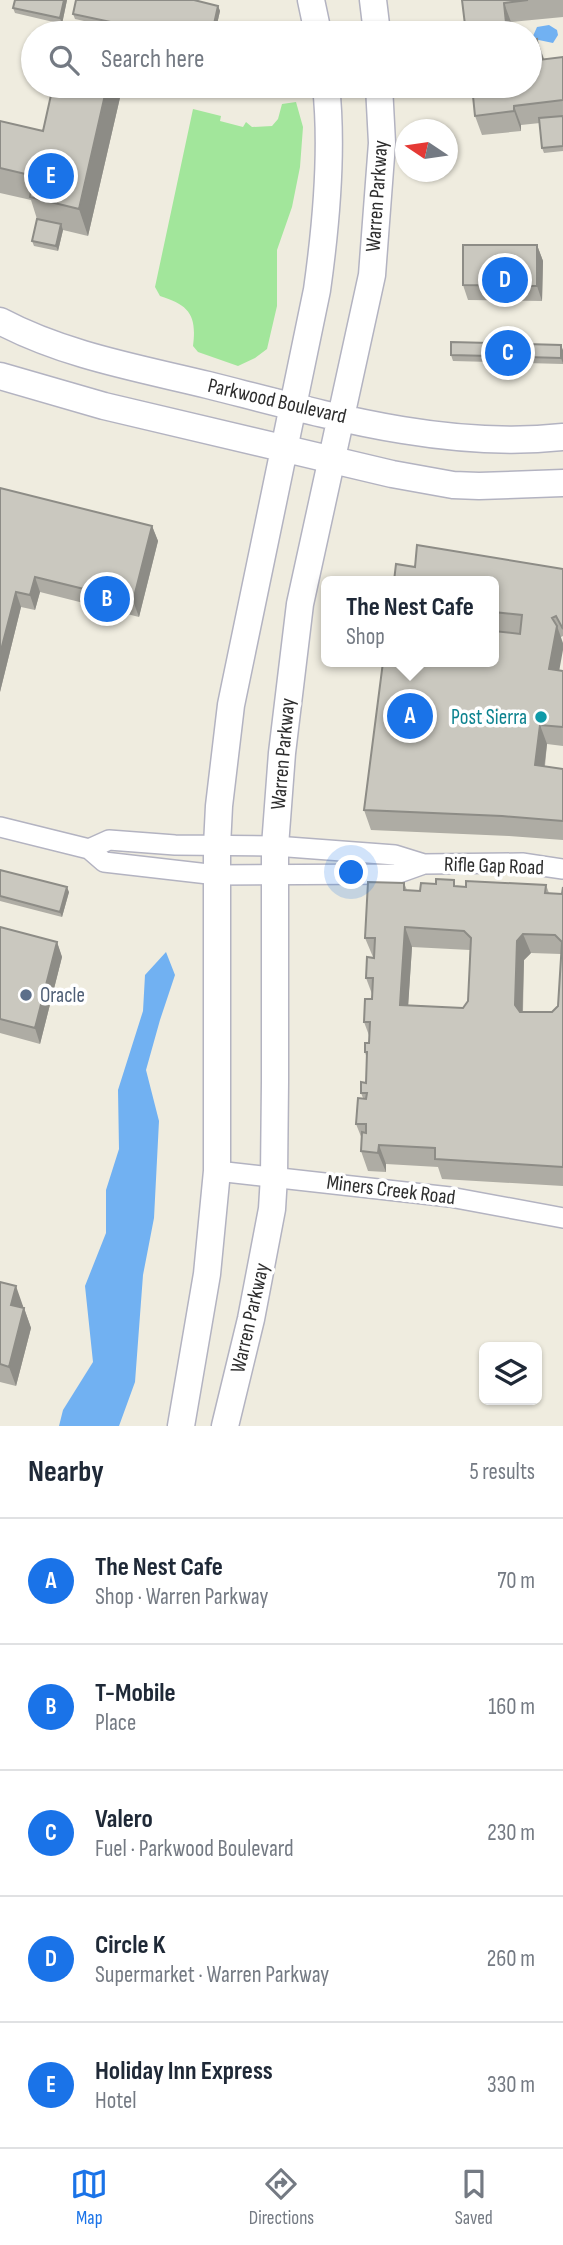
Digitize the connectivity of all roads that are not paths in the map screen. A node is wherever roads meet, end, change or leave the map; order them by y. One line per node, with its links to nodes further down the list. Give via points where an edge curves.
1 (311, 0): 3 (main road)
2 (373, 0): 4 (main road)
3 (315, 21)
4 (376, 21)
5 (327, 98): 9 (main road, via 324,244)
6 (380, 98): 10 (main road, Warren Parkway, via 382,143 372,275)
7 (0, 321): 9 (main road, Parkwood Boulevard, via 61,347)
8 (0, 376): 12 (main road, via 104,407)
9 (294, 406): 10 (main road, Parkwood Boulevard); 12 (main road)
10 (342, 417): 11 (main road, Parkwood Boulevard, via 450,438); 13 (main road, Warren Parkway)
11 (563, 437)
12 (285, 450): 13 (main road); 16 (main road, via 231,705)
13 (333, 461): 14 (main road, via 453,485); 17 (main road, Warren Parkway, via 300,604)
14 (563, 483)
15 (0, 827): 18 (street, Rifle Gap Road)
16 (217, 846): 17 (street, Rifle Gap Road); 18 (street, Rifle Gap Road, via 109,840); 22 (main road)
17 (275, 846): 19 (street, Rifle Gap Road, via 395,855); 21 (main road, Warren Parkway)
18 (89, 849): 22 (street, Rifle Gap Road, via 104,862)
19 (424, 864): 20 (street, Rifle Gap Road, via 522,863); 21 (street, Rifle Gap Road, via 396,874)
20 (563, 869)
21 (275, 874): 22 (street, Rifle Gap Road); 24 (main road, Warren Parkway)
22 (217, 875): 23 (main road)
23 (218, 1171): 24 (street, Miners Creek Road); 26 (main road, via 207,1274)
24 (274, 1176): 25 (street, Miners Creek Road, via 450,1197); 27 (main road, Warren Parkway, via 266,1247)
25 (563, 1218)
26 (181, 1426)
27 (225, 1426)

